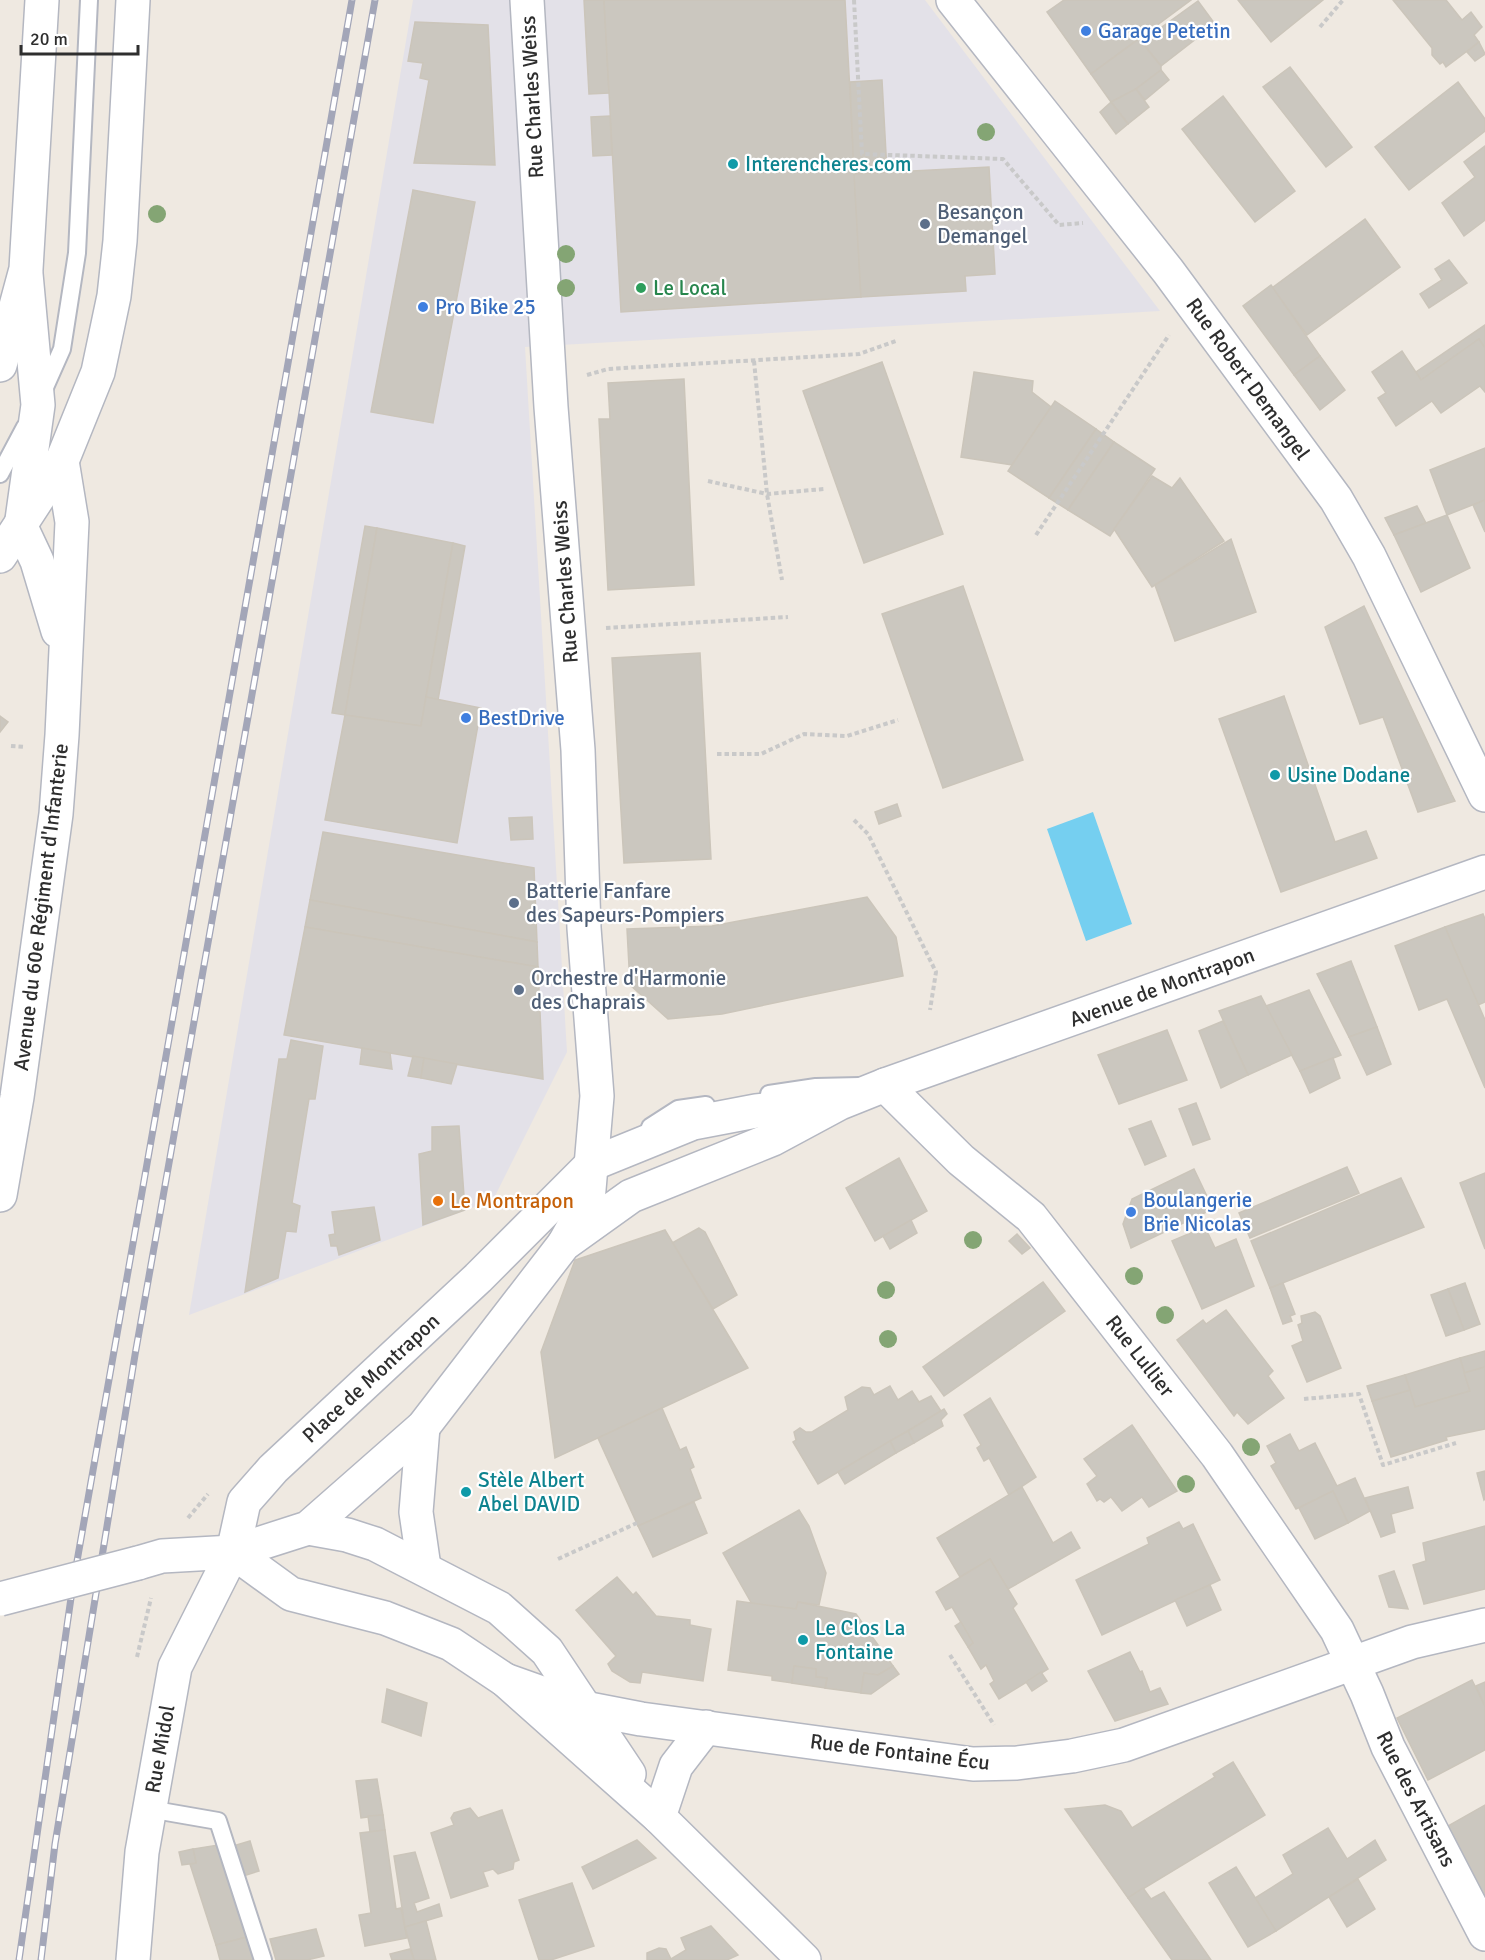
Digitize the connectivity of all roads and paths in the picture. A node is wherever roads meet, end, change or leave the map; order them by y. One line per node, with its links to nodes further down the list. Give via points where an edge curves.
1 (42, 0): 10 (street)
2 (89, 0): 16 (lane, via 77,253 62,349)
3 (133, 0): 17 (street, via 114,296 98,372)
4 (527, 0): 37 (street, Rue Charles Weiss, via 548,361 578,750 584,928 596,1063)
5 (854, 0): 9 (path, via 862,154 1002,159 1059,225)
6 (953, 0): 31 (street, Rue Robert Demangel, via 1168,271 1336,499 1369,556)
7 (1343, 0): 8 (path)
8 (1320, 27)
9 (1095, 222)
10 (26, 269): 14 (street); 16 (street)
11 (1170, 334): 23 (path)
12 (896, 340): 13 (path, via 858,354)
13 (754, 362): 15 (path, via 608,369); 21 (path)
14 (0, 364)
15 (579, 378)
16 (38, 405): 18 (lane); 22 (street)
17 (62, 461): 22 (street); 28 (street, Avenue du 60e Régiment d'Infanterie, via 72,522)
18 (0, 474)
19 (708, 481): 21 (path)
20 (824, 489): 21 (path)
21 (767, 494): 25 (path)
22 (21, 527): 24 (street); 28 (street, Avenue du 60e Régiment d'Infanterie, via 37,561)
23 (1036, 535)
24 (0, 556)
25 (782, 580)
26 (788, 617): 27 (path)
27 (607, 628)
28 (65, 654): 38 (street, Avenue du 60e Régiment d'Infanterie, via 56,814)
29 (898, 720): 30 (path, via 847,736 804,734 761,754)
30 (717, 754)
31 (1485, 795)
32 (854, 820): 34 (path, via 868,834 936,972)
33 (1485, 872): 35 (street, Avenue de Montrapon)
34 (930, 1010)
35 (885, 1085): 36 (street, Avenue de Montrapon); 37 (lane, via 816,1087 678,1110); 53 (street, Rue Lullier, via 961,1160 1031,1217 1217,1455 1337,1630)
36 (840, 1103): 37 (street, Avenue de Montrapon, via 756,1111 693,1124); 39 (street, Avenue de Montrapon, via 773,1139 631,1196)
37 (592, 1164): 39 (street, Rue Charles Weiss, via 588,1201); 47 (street, Place de Montrapon, via 478,1278 273,1469 244,1502)
38 (0, 1195)
39 (564, 1244): 41 (street)
40 (1304, 1399): 42 (path, via 1359,1394 1383,1465)
41 (423, 1427): 46 (street); 49 (street, via 416,1512)
42 (1456, 1443)
43 (213, 1489): 44 (path)
44 (204, 1497)
45 (637, 1523): 48 (path)
46 (308, 1528): 47 (street); 49 (street, via 375,1544)
47 (234, 1552): 50 (street, bridge, via 162,1556); 54 (street, via 291,1594 385,1618 451,1644); 58 (street, Rue Midol, via 175,1667)
48 (558, 1559)
49 (424, 1567): 55 (street, via 499,1608 547,1651)
50 (0, 1599)
51 (1485, 1625): 53 (street, Rue de Fontaine Écu, via 1412,1641)
52 (950, 1655): 57 (path)
53 (1352, 1663): 56 (street, Rue de Fontaine Écu, via 1124,1744 1017,1763 973,1764); 60 (street, Rue des Artisans, via 1388,1747)
54 (505, 1680): 55 (street, Rue de Fontaine Écu); 59 (street)
55 (584, 1708): 56 (street, Rue de Fontaine Écu); 59 (street)
56 (706, 1727): 59 (street, via 676,1766)
57 (998, 1733)
58 (149, 1809): 61 (street, Rue Midol); 62 (lane, via 218,1821)
59 (659, 1817): 63 (street)
60 (1485, 1934)
61 (133, 1960)
62 (263, 1960)
63 (804, 1960)

